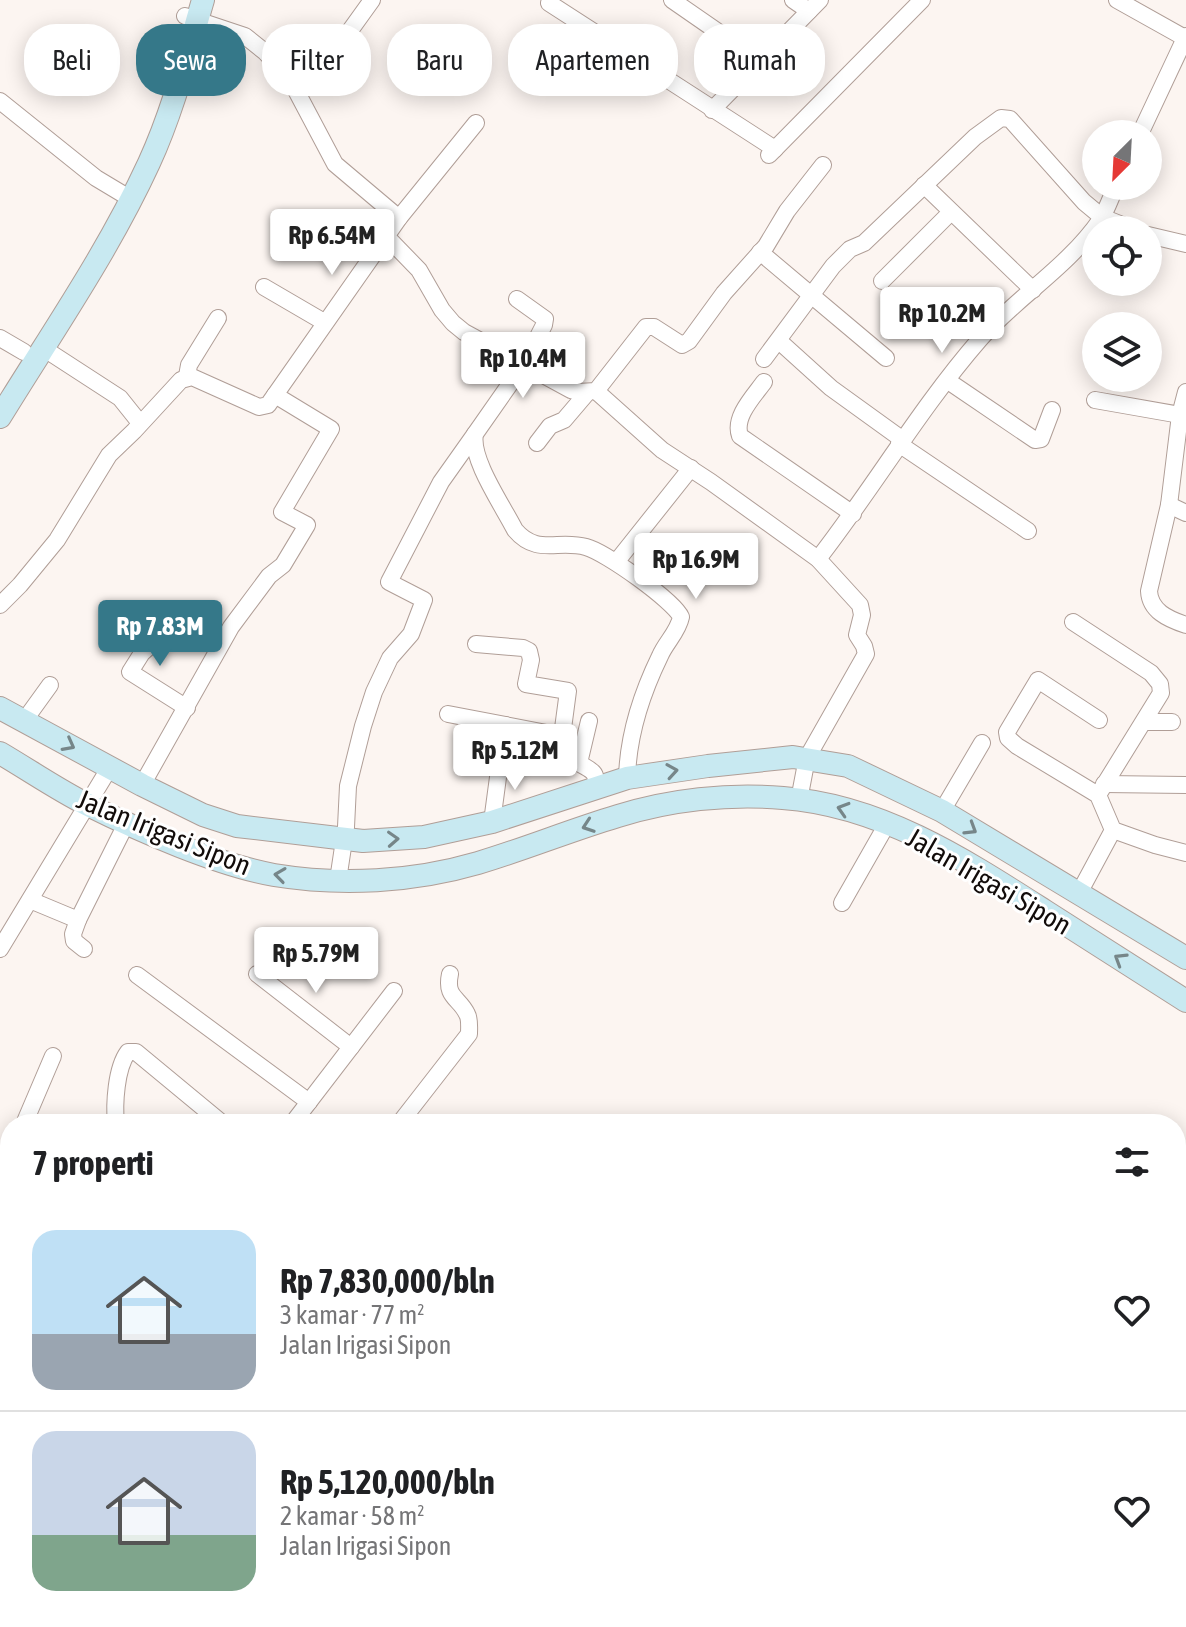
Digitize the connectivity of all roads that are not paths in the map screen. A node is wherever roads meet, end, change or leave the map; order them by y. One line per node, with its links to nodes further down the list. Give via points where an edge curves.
1 (372, 0): 9 (street)
2 (672, 0): 10 (street)
3 (793, 0): 7 (street)
4 (922, 0): 17 (street, via 771,153)
5 (1117, 0): 12 (street)
6 (560, 5): 17 (street)
7 (815, 6): 11 (street)
8 (197, 11): 13 (street); 22 (street, via 150,160)
9 (355, 24)
10 (707, 24)
11 (797, 24)
12 (1185, 37): 18 (street)
13 (262, 49)
14 (299, 96): 25 (street, via 335,164)
15 (726, 96): 17 (street)
16 (0, 101): 22 (street)
17 (712, 110)
18 (1146, 120)
19 (476, 123): 25 (street)
20 (823, 165): 30 (street)
21 (924, 185): 23 (street); 24 (street, via 975,137 1006,118); 34 (street, via 864,243 850,249)
22 (121, 193): 40 (street)
23 (951, 212): 31 (street); 33 (street)
24 (1101, 216)
25 (399, 218): 26 (street)
26 (386, 236): 37 (street); 43 (street, via 419,270 453,323)
27 (1162, 238): 29 (street)
28 (1082, 241): 33 (street)
29 (1186, 244)
30 (760, 252): 34 (street); 48 (street, via 686,345 646,327)
31 (882, 281)
32 (264, 287): 37 (street)
33 (1033, 290): 45 (street, via 1003,315)
34 (812, 296): 39 (street); 41 (street)
35 (517, 299): 43 (street, via 545,319)
36 (218, 318): 44 (street)
37 (324, 322): 50 (street)
38 (0, 338): 40 (street)
39 (779, 341): 42 (street); 57 (street)
40 (40, 351): 47 (street); 54 (street); 55 (street, via 120,398)
41 (886, 358)
42 (764, 359)
43 (524, 364): 48 (street, via 571,390); 56 (street)
44 (187, 376): 50 (street, via 259,407 266,407); 55 (street)
45 (948, 381): 52 (street, via 1035,440 1041,439); 57 (street)
46 (764, 382): 63 (street, via 742,414 740,436)
47 (0, 390)
48 (592, 392): 58 (street); 60 (street)
49 (1186, 392): 53 (street)
50 (275, 395): 74 (street, via 331,429 282,512 307,525 283,565 231,627)
51 (1095, 400): 53 (street)
52 (1052, 410)
53 (1183, 415): 59 (street)
54 (0, 417)
55 (140, 423): 67 (street, via 109,455 57,540)
56 (475, 434): 66 (street, via 478,459 523,539 586,547); 98 (street, via 441,482 389,582 424,600 417,623 390,658 374,692 351,773)
57 (901, 442): 63 (street); 64 (street)
58 (537, 443)
59 (1182, 447): 61 (street)
60 (691, 468): 65 (street); 66 (street)
61 (1169, 505): 62 (street); 70 (street, via 1149,600)
62 (1186, 513)
63 (853, 514): 65 (street)
64 (1028, 531)
65 (818, 559): 84 (street, via 860,605 857,635 866,654)
66 (617, 561): 86 (street, via 681,617 643,696)
67 (0, 605)
68 (1073, 622): 79 (street, via 1160,684 1161,693)
69 (174, 624): 74 (street, via 130,672)
70 (1186, 625)
71 (476, 644): 81 (street, via 529,651 526,684 568,691 562,736)
72 (50, 685): 77 (street)
73 (0, 708): 77 (street, Jalan Irigasi Sipon)
74 (187, 708): 87 (street)
75 (448, 714): 81 (street)
76 (1099, 720): 90 (street, via 1038,680 1007,732 1017,746)
77 (24, 721): 85 (street, Jalan Irigasi Sipon, one-way to 85)
78 (589, 721): 89 (street, via 579,763 593,770)
79 (1144, 722): 80 (street); 90 (street)
80 (1172, 722)
81 (505, 725): 95 (street)
82 (982, 743): 93 (street)
83 (0, 753): 92 (street, Jalan Irigasi Sipon)
84 (806, 760): 86 (street, Jalan Irigasi Sipon, one-way to 84, via 722,764); 91 (street); 93 (street, Jalan Irigasi Sipon, via 848,766)
85 (108, 769): 87 (street, Jalan Irigasi Sipon); 92 (street)
86 (627, 778): 89 (street, Jalan Irigasi Sipon)
87 (142, 785): 98 (street, Jalan Irigasi Sipon, via 237,826)
88 (1186, 785): 90 (street)
89 (595, 786): 95 (street, Jalan Irigasi Sipon)
90 (1101, 790): 97 (street)
91 (800, 797): 96 (street, Jalan Irigasi Sipon, one-way to 91); 100 (street, Jalan Irigasi Sipon, one-way to 100, via 677,803 621,814 475,864 409,877 356,881)
92 (88, 803): 94 (street, Jalan Irigasi Sipon); 102 (street)
93 (942, 811): 101 (street, Jalan Irigasi Sipon, one-way to 101)
94 (127, 822): 100 (street, Jalan Irigasi Sipon, one-way to 94, via 271,874); 104 (street)
95 (492, 822): 98 (street, Jalan Irigasi Sipon, one-way to 95, via 424,837)
96 (887, 824): 103 (street); 112 (street, Jalan Irigasi Sipon, one-way to 96, via 963,859)
97 (1113, 830): 99 (street); 101 (street)
98 (342, 842): 100 (street)
99 (1186, 853)
100 (338, 876)
101 (1078, 895): 107 (street, Jalan Irigasi Sipon)
102 (30, 900): 104 (street); 105 (street)
103 (842, 903)
104 (78, 920): 106 (street, via 74,941)
105 (0, 949)
106 (84, 949)
107 (1186, 958)
108 (257, 974): 113 (street)
109 (450, 974): 120 (street, via 452,996 467,1014 469,1034)
110 (137, 975): 115 (street)
111 (394, 991): 113 (street)
112 (1186, 1001)
113 (351, 1047): 115 (street)
114 (53, 1056): 116 (street)
115 (309, 1102): 119 (street)
116 (28, 1114)
117 (115, 1114): 118 (street, via 128,1052 136,1052)
118 (211, 1114)
119 (300, 1114)
120 (407, 1114)

